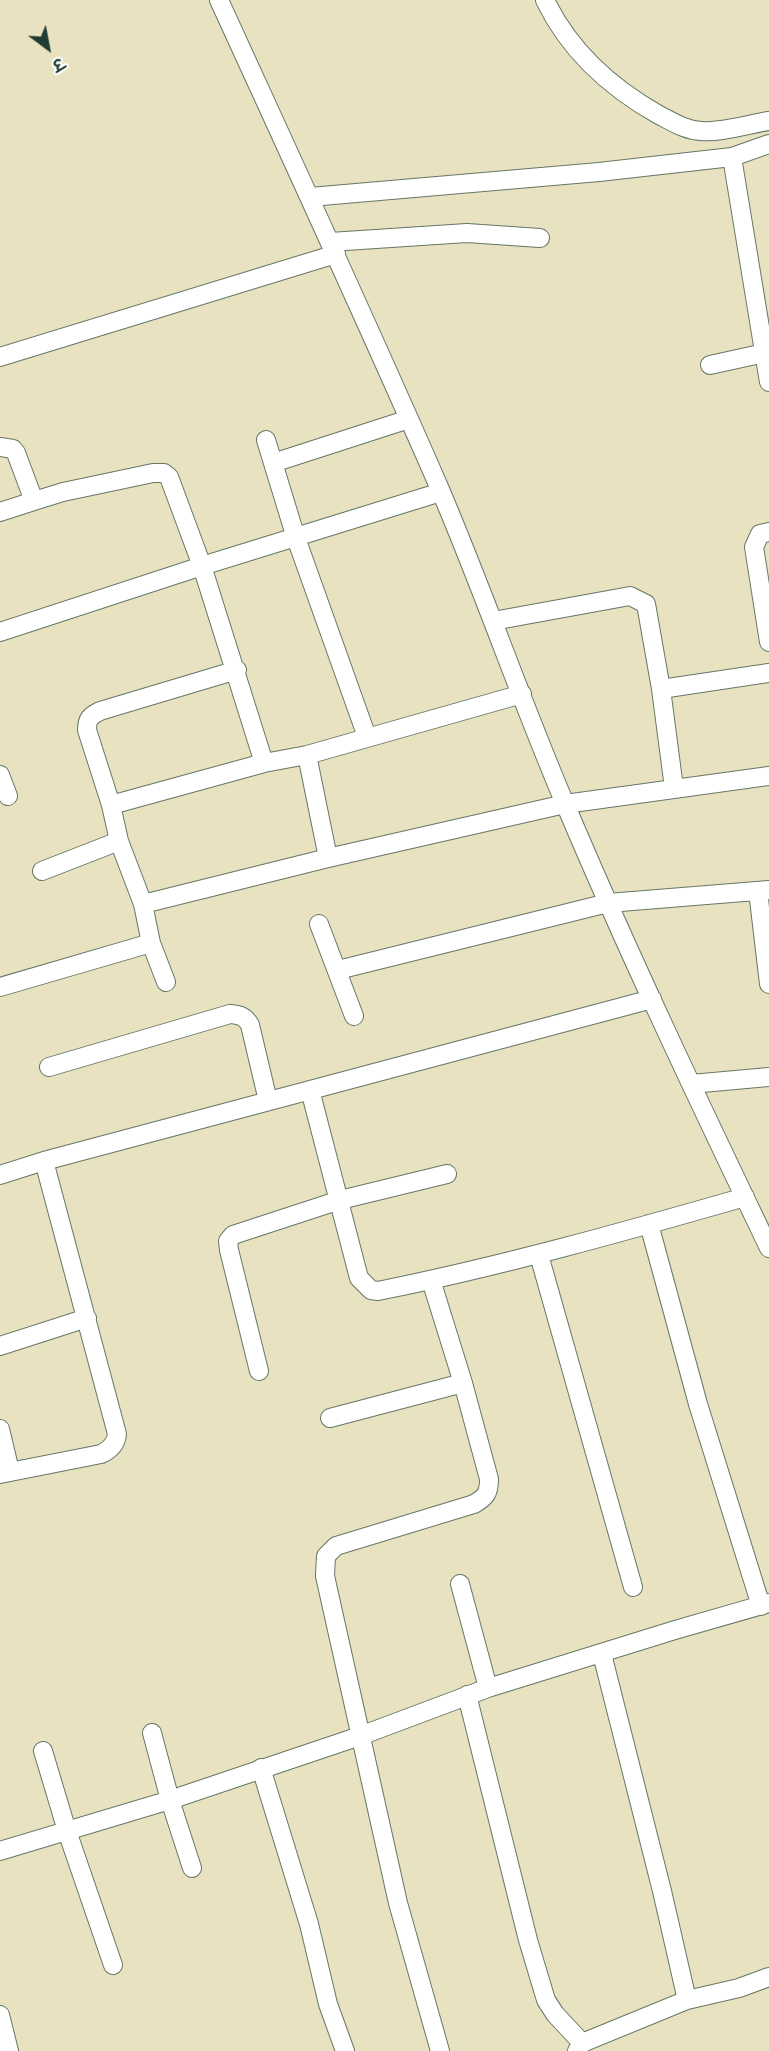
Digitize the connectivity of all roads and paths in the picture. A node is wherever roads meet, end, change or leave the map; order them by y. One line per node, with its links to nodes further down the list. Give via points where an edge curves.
1 (219, 0): 6 (street)
2 (545, 0): 3 (street, via 561,31 603,76 640,104 684,128 702,132)
3 (769, 122)
4 (769, 144): 5 (street)
5 (732, 157): 6 (street); 9 (street)
6 (310, 197): 8 (street)
7 (540, 238): 8 (street, via 468,233)
8 (333, 248): 10 (street); 13 (street)
9 (766, 352): 11 (street); 12 (street)
10 (0, 357)
11 (710, 365)
12 (769, 382)
13 (409, 418): 16 (street); 17 (street)
14 (266, 440): 16 (street)
15 (0, 447): 18 (street, via 16,453)
16 (273, 464): 21 (street)
17 (441, 492): 21 (street); 23 (street)
18 (34, 501): 19 (street); 22 (street, via 164,473 173,483)
19 (0, 512)
20 (769, 531): 25 (street, via 760,534 754,547)
21 (296, 538): 22 (street); 30 (street)
22 (202, 566): 24 (street); 26 (street)
23 (493, 621): 28 (street, via 630,596 639,599 648,609); 29 (street)
24 (0, 632)
25 (769, 642)
26 (237, 670): 32 (street); 38 (street, via 91,716 87,730)
27 (769, 673): 28 (street)
28 (661, 688): 35 (street)
29 (522, 694): 30 (street); 37 (street)
30 (367, 737): 31 (street)
31 (307, 755): 32 (street); 40 (street)
32 (264, 763): 38 (street)
33 (0, 776): 36 (street)
34 (769, 776): 35 (street)
35 (674, 789): 37 (street)
36 (8, 796)
37 (565, 804): 40 (street); 43 (street)
38 (111, 805): 39 (street)
39 (119, 841): 41 (street); 44 (street)
40 (328, 858): 44 (street)
41 (42, 871)
42 (763, 890): 43 (street); 49 (street)
43 (608, 903): 47 (street); 51 (street)
44 (143, 904): 46 (street)
45 (319, 924): 47 (street)
46 (151, 943): 48 (street); 50 (street)
47 (338, 970): 52 (street)
48 (166, 982)
49 (769, 984)
50 (0, 987)
51 (652, 999): 55 (street); 56 (street)
52 (354, 1016)
53 (49, 1067): 57 (street, via 230,1014 240,1015 250,1025)
54 (769, 1077): 55 (street)
55 (691, 1084): 61 (street)
56 (310, 1090): 57 (street); 62 (street)
57 (268, 1101): 58 (street)
58 (44, 1161): 60 (street); 67 (street)
59 (447, 1174): 62 (street)
60 (0, 1175)
61 (745, 1197): 63 (street); 64 (street)
62 (340, 1200): 66 (street, via 360,1278 371,1290); 69 (street, via 241,1231 228,1241)
63 (649, 1224): 65 (street); 76 (street, via 698,1404)
64 (769, 1248)
65 (539, 1255): 66 (street); 75 (street)
66 (431, 1280): 70 (street)
67 (87, 1318): 68 (street); 73 (street, via 117,1441 101,1454)
68 (0, 1346)
69 (259, 1371)
70 (464, 1383): 71 (street); 81 (street, via 489,1479 485,1497 474,1504 336,1546 326,1556 325,1576)
71 (330, 1418)
72 (0, 1429): 73 (street)
73 (5, 1472)
74 (460, 1584): 78 (street)
75 (633, 1587)
76 (765, 1605): 77 (street)
77 (602, 1654): 78 (street); 90 (street)
78 (488, 1688): 79 (street)
79 (467, 1695): 81 (street); 92 (street, via 546,2000)
80 (152, 1733): 84 (street)
81 (360, 1736): 83 (street); 95 (street, via 398,1903)
82 (44, 1751): 85 (street)
83 (261, 1768): 84 (street); 94 (street)
84 (170, 1800): 85 (street); 87 (street)
85 (67, 1831): 86 (street); 88 (street)
86 (0, 1851)
87 (192, 1868)
88 (113, 1965)
89 (769, 1977): 90 (street)
90 (687, 2000): 92 (street)
91 (0, 2015): 93 (street)
92 (579, 2047)
93 (9, 2051)
94 (345, 2051)
95 (440, 2051)

